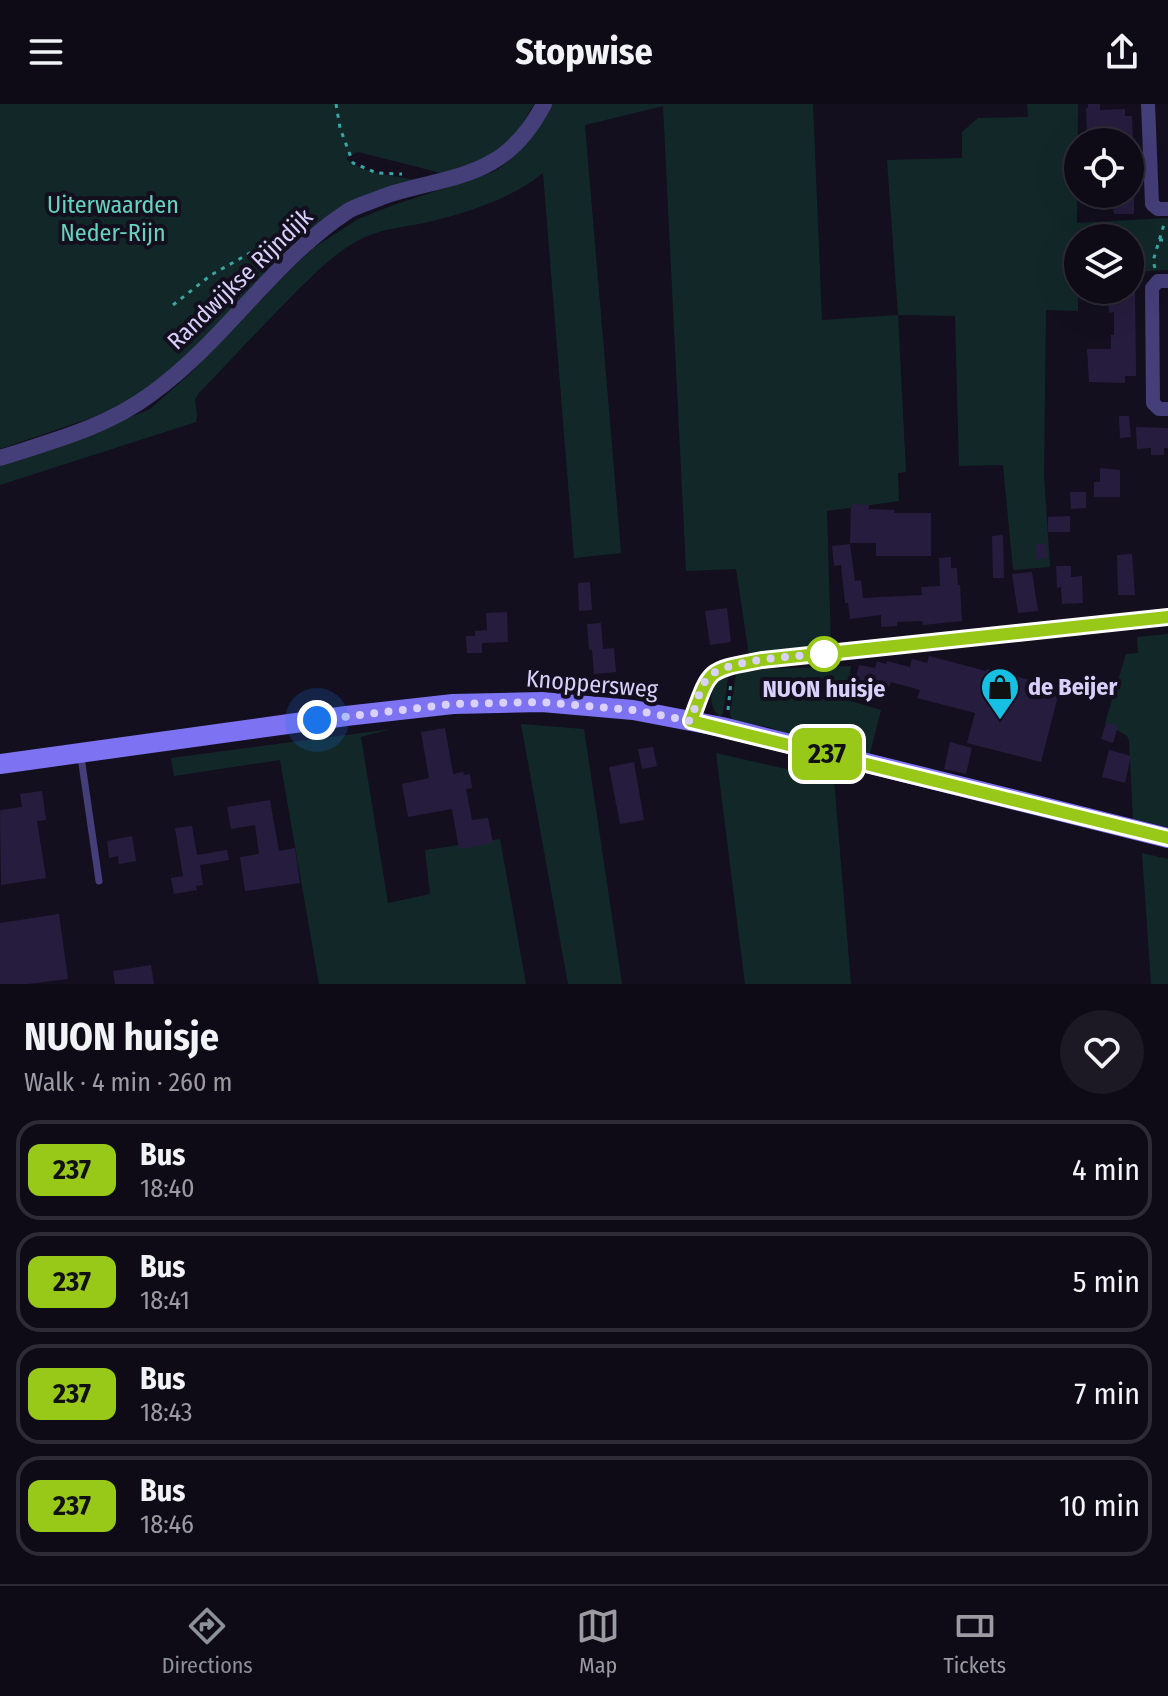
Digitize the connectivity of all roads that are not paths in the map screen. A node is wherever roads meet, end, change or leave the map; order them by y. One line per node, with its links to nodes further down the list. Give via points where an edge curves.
1 (544, 104): 6 (street, Randwijkse Rijndijk, via 535,122 491,163 350,210 309,241 151,395 113,418)
2 (1148, 104): 3 (street, via 1152,204)
3 (1163, 209)
4 (1163, 281): 5 (street, via 1152,288 1153,403)
5 (1168, 409)
6 (0, 458)
7 (1168, 617): 8 (street, via 719,669 705,681)
8 (691, 721): 9 (main road, Knoppersweg, via 542,702 453,704); 11 (main road, Knoppersweg)
9 (80, 753): 10 (main road, Knoppersweg); 12 (lane)
10 (0, 764)
11 (1168, 838)
12 (99, 881)

